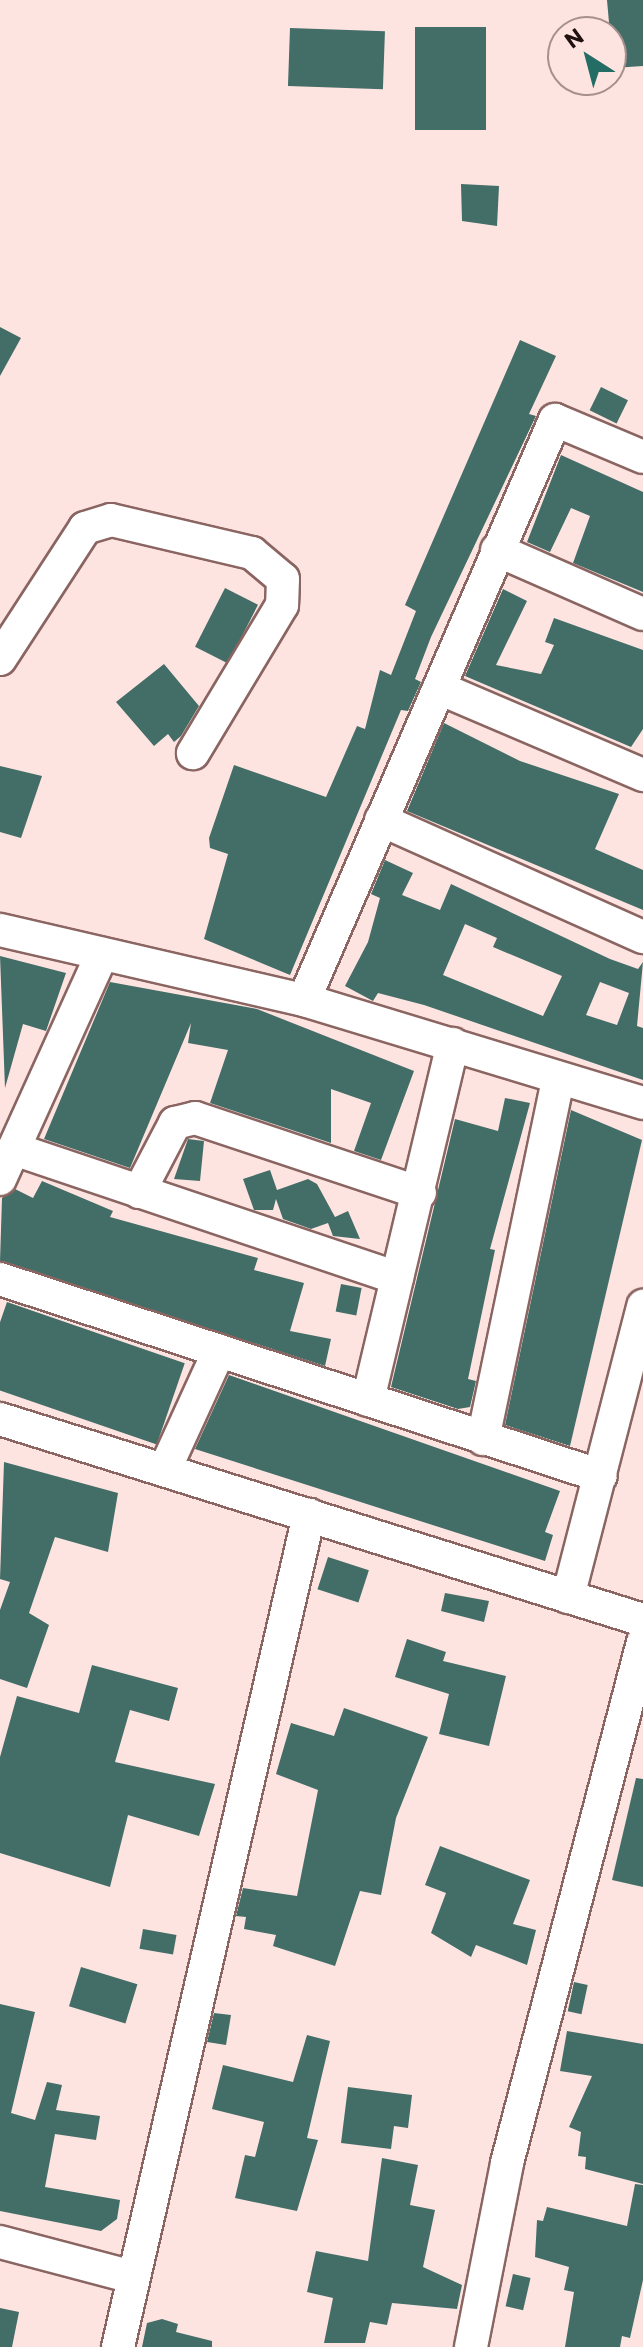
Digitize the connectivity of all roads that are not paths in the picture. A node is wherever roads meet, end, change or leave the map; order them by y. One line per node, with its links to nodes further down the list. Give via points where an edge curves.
1 (643, 457): 2 (street, via 555,420)
2 (497, 550): 3 (street); 5 (street)
3 (643, 614)
4 (5, 641): 6 (street, via 68,547 85,528 111,520 271,563 283,579 282,605)
5 (439, 688): 7 (street); 8 (street)
6 (193, 753)
7 (643, 775)
8 (381, 820): 10 (street); 12 (street)
9 (0, 930): 11 (street)
10 (643, 937)
11 (102, 954): 12 (street); 16 (street)
12 (304, 1000): 13 (street)
13 (453, 1044): 14 (street); 19 (street)
14 (558, 1080): 15 (street); 26 (street)
15 (643, 1103)
16 (14, 1149): 17 (street); 18 (street)
17 (0, 1179)
18 (139, 1192): 19 (street, via 175,1123 195,1118); 20 (street)
19 (420, 1193): 20 (street)
20 (397, 1278): 24 (street)
21 (0, 1279): 23 (street)
22 (643, 1306): 28 (street)
23 (219, 1351): 24 (street); 27 (street)
24 (368, 1400): 26 (street)
25 (0, 1419): 27 (street)
26 (483, 1439): 28 (street)
27 (165, 1469): 29 (street)
28 (601, 1476): 30 (street)
29 (309, 1515): 30 (street); 34 (street)
30 (568, 1597): 31 (street)
31 (643, 1620)
32 (643, 1642): 36 (street, via 507,2163)
33 (0, 2242): 34 (street)
34 (129, 2276): 35 (street)
35 (118, 2347)
36 (471, 2347)

